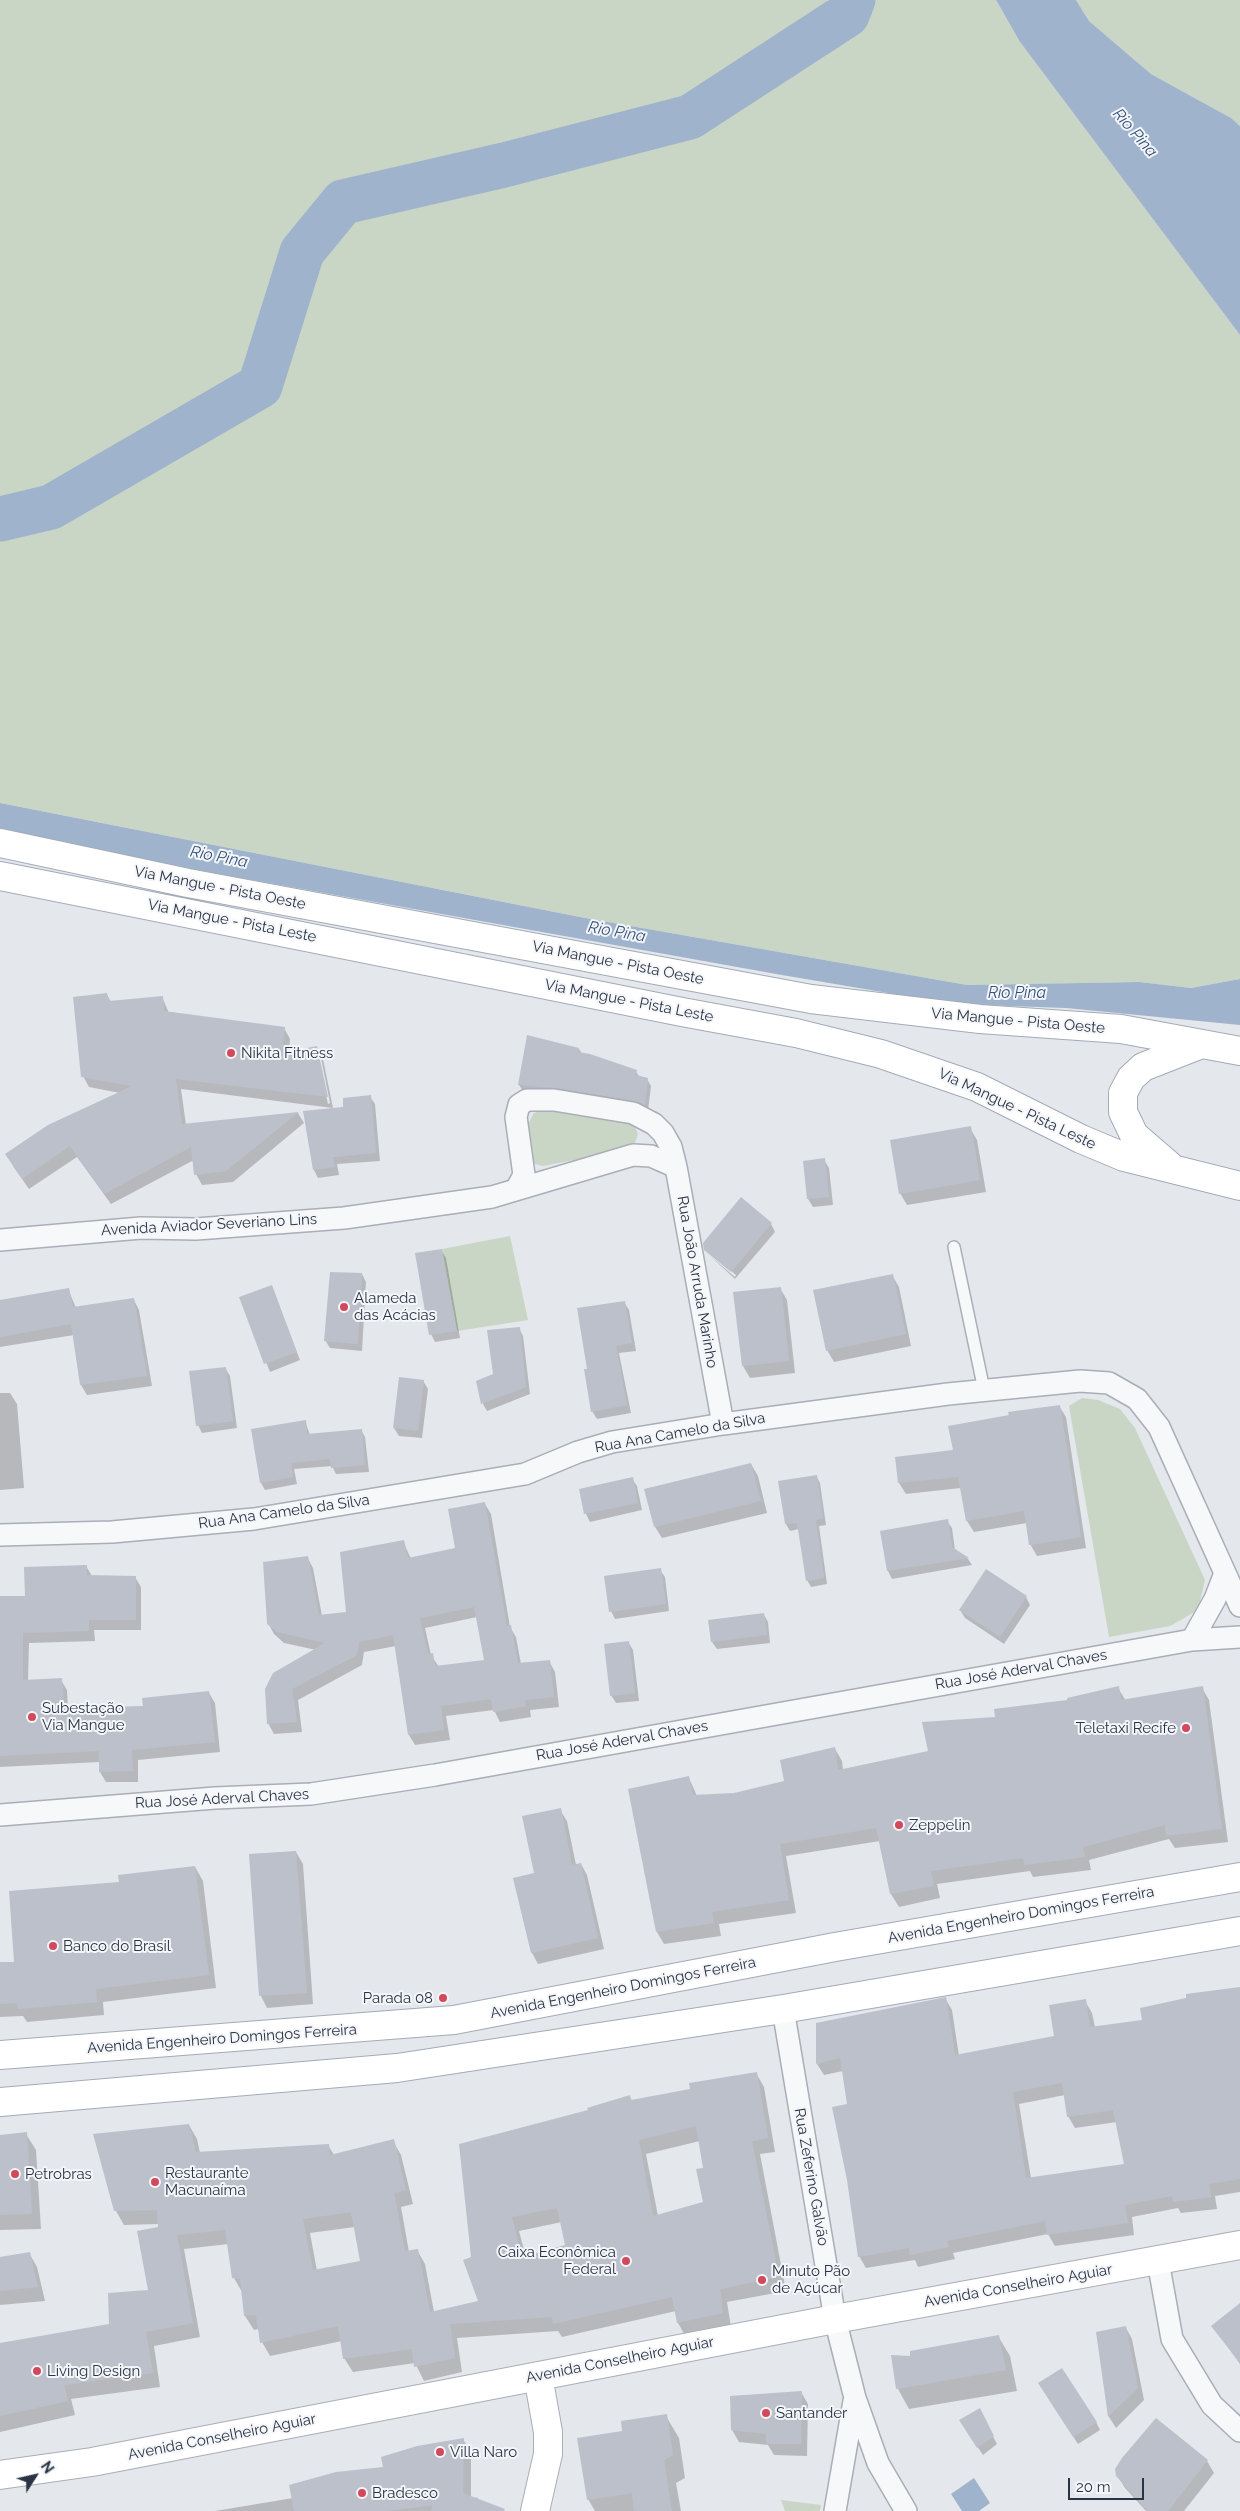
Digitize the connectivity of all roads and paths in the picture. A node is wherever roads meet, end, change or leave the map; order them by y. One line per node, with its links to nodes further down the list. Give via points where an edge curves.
1 (0, 843): 3 (main road, Via Mangue - Pista Oeste, via 188,883 811,999 980,1019 1121,1029)
2 (0, 876): 6 (main road, Via Mangue - Pista Leste, via 796,1033 881,1054 977,1088 1124,1157)
3 (1200, 1045): 4 (main road, Via Mangue - Pista Oeste); 6 (main road, via 1143,1067 1131,1078 1124,1093 1123,1112 1134,1135)
4 (1240, 1052)
5 (676, 1167): 8 (street, Avenida Aviador Severiano Lins, via 651,1156 633,1155); 8 (street, Rua João Arruda Marinho, via 663,1133 633,1113 554,1100 527,1100 519,1105 516,1117 524,1175); 12 (street, Rua João Arruda Marinho)
6 (1175, 1171): 7 (main road, Via Mangue - Pista Leste)
7 (1240, 1186)
8 (517, 1188): 9 (street, Avenida Aviador Severiano Lins, via 492,1197 344,1218 196,1229 141,1228)
9 (0, 1240)
10 (954, 1247): 11 (lane)
11 (984, 1390): 12 (street, Rua Ana Camelo da Silva); 14 (street, Rua Ana Camelo da Silva, via 1080,1381 1109,1383 1137,1399 1159,1427)
12 (722, 1424): 13 (street, Rua Ana Camelo da Silva, via 612,1442 525,1474 501,1479 254,1519 112,1532)
13 (0, 1534)
14 (1226, 1573): 15 (street, Rua Ana Camelo da Silva); 17 (street)
15 (1240, 1606)
16 (1240, 1637): 17 (street, Rua José Aderval Chaves)
17 (1192, 1640): 18 (street, Rua José Aderval Chaves, via 311,1794)
18 (0, 1815)
19 (1240, 1877): 22 (main road, Avenida Engenheiro Domingos Ferreira, via 835,1947 454,2020)
20 (1240, 1932): 21 (main road)
21 (783, 2009): 23 (main road, via 396,2068); 26 (street, Rua Zeferino Galvão)
22 (0, 2055)
23 (0, 2102)
24 (1240, 2245): 25 (main road, Avenida Conselheiro Aguiar)
25 (1158, 2261): 26 (main road, Avenida Conselheiro Aguiar); 29 (street, via 1172,2339 1212,2404)
26 (835, 2319): 27 (main road, Avenida Conselheiro Aguiar); 28 (street, Rua Zeferino Galvão)
27 (538, 2376): 30 (main road, Avenida Conselheiro Aguiar, via 92,2462); 31 (main road, via 548,2432 548,2454)
28 (855, 2398): 32 (street); 33 (street, Rua Zeferino Galvão, via 878,2463)
29 (1240, 2431)
30 (0, 2475)
31 (535, 2511)
32 (835, 2511)
33 (906, 2511)

